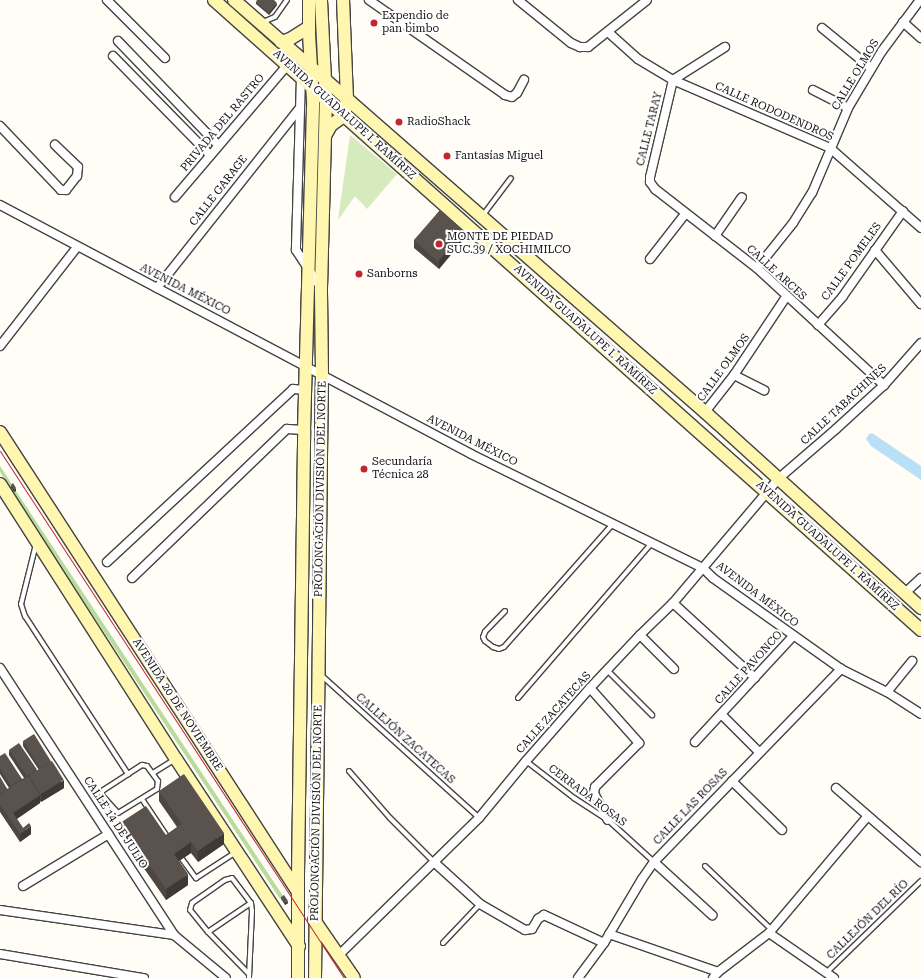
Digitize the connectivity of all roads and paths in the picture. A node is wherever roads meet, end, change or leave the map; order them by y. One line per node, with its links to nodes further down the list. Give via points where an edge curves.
1 (108, 0): 24 (street)
2 (214, 0): 25 (main road, AVENIDA GUADALUPE I. RAMÍREZ)
3 (234, 0): 14 (main road, AVENIDA GUADALUPE I. RAMÍREZ, via 244,6)
4 (287, 0): 14 (lane, via 275,17)
5 (309, 0): 15 (main road, PROLONGACIÓN DIVISIÓN DEL NORTE)
6 (321, 0): 31 (main road, PROLONGACIÓN DIVISIÓN DEL NORTE)
7 (336, 0): 34 (main road)
8 (343, 0): 34 (main road)
9 (369, 0): 29 (street, via 505,95 512,97)
10 (518, 0): 17 (street, via 571,43 580,47 588,47)
11 (647, 0): 17 (street)
12 (920, 0): 13 (street, CALLE OLMOS)
13 (903, 22): 18 (street); 27 (street, CALLE OLMOS)
14 (260, 23): 20 (main road, AVENIDA GUADALUPE I. RAMÍREZ)
15 (309, 27): 20 (main road); 26 (main road, PROLONGACIÓN DIVISIÓN DEL NORTE)
16 (822, 28): 27 (street)
17 (608, 32): 30 (street, CALLE RODODENDROS, via 638,59)
18 (921, 38)
19 (118, 41): 42 (street)
20 (281, 42): 22 (main road, AVENIDA GUADALUPE I. RAMÍREZ)
21 (725, 47): 30 (street)
22 (296, 55): 25 (street, PRIVADA DEL RASTRO); 26 (main road, AVENIDA GUADALUPE I. RAMÍREZ)
23 (113, 56): 44 (street)
24 (165, 58)
25 (287, 65): 28 (main road, AVENIDA GUADALUPE I. RAMÍREZ); 42 (street, PRIVADA DEL RASTRO)
26 (311, 68): 31 (main road, AVENIDA GUADALUPE I. RAMÍREZ); 32 (main road, PROLONGACIÓN DIVISIÓN DEL NORTE)
27 (871, 68): 36 (street, CALLE OLMOS)
28 (301, 77): 32 (main road, AVENIDA GUADALUPE I. RAMÍREZ); 37 (street)
29 (524, 80)
30 (673, 80): 43 (street, CALLE RODODENDROS); 46 (street, CALLE TARAY)
31 (326, 81): 34 (main road, AVENIDA GUADALUPE I. RAMÍREZ); 35 (main road, PROLONGACIÓN DIVISIÓN DEL NORTE)
32 (312, 87): 35 (main road, AVENIDA GUADALUPE I. RAMÍREZ); 59 (main road, PROLONGACIÓN DIVISIÓN DEL NORTE)
33 (813, 90): 36 (street)
34 (343, 96): 38 (main road); 52 (main road, AVENIDA GUADALUPE I. RAMÍREZ)
35 (326, 99): 38 (main road, AVENIDA GUADALUPE I. RAMÍREZ); 40 (main road, PROLONGACIÓN DIVISIÓN DEL NORTE)
36 (848, 108): 43 (street, CALLE OLMOS)
37 (299, 109): 59 (street, via 296,250); 60 (street, CALLE GARAGE)
38 (341, 112): 40 (main road); 78 (main road, AVENIDA GUADALUPE I. RAMÍREZ)
39 (0, 126): 41 (street, via 62,190 66,190 77,176 78,167)
40 (325, 138): 61 (main road, PROLONGACIÓN DIVISIÓN DEL NORTE)
41 (55, 145)
42 (218, 145): 44 (street, PRIVADA DEL RASTRO)
43 (830, 148): 50 (street, CALLE RODODENDROS); 58 (street, CALLE OLMOS, via 808,199 793,223)
44 (210, 155): 47 (street, PRIVADA DEL RASTRO)
45 (511, 178): 52 (lane)
46 (650, 182): 51 (street, CALLE ARCES, via 655,189)
47 (175, 197)
48 (742, 197): 54 (street)
49 (0, 205): 55 (street, AVENIDA MÉXICO)
50 (903, 211): 53 (street, CALLE RODODENDROS); 56 (street, CALLE POMELES)
51 (686, 213): 54 (street, CALLE ARCES); 57 (street)
52 (481, 217): 73 (main road, AVENIDA GUADALUPE I. RAMÍREZ)
53 (921, 228)
54 (715, 236): 58 (street, CALLE ARCES)
55 (78, 247): 60 (street, AVENIDA MÉXICO); 66 (street)
56 (875, 250): 63 (street); 64 (street, CALLE POMELES, via 843,296)
57 (650, 259)
58 (757, 268): 62 (street, CALLE ARCES)
59 (308, 270): 61 (street); 67 (main road, PROLONGACIÓN DIVISIÓN DEL NORTE)
60 (157, 288): 67 (street, AVENIDA MÉXICO)
61 (321, 288): 68 (main road, PROLONGACIÓN DIVISIÓN DEL NORTE)
62 (786, 297): 64 (street, CALLE ARCES); 69 (street, CALLE OLMOS)
63 (921, 304)
64 (818, 325): 70 (street, CALLE ARCES)
65 (921, 343): 70 (street, CALLE TABACHINES)
66 (0, 346)
67 (306, 366): 68 (street, AVENIDA MÉXICO); 71 (main road, PROLONGACIÓN DIVISIÓN DEL NORTE)
68 (322, 374): 79 (street, AVENIDA MÉXICO, via 471,454); 98 (main road, PROLONGACIÓN DIVISIÓN DEL NORTE)
69 (734, 375): 72 (street); 73 (street, CALLE OLMOS)
70 (884, 385): 76 (street, CALLE TABACHINES)
71 (305, 390): 74 (main road, PROLONGACIÓN DIVISIÓN DEL NORTE); 82 (street, via 293,390)
72 (764, 390)
73 (705, 412): 76 (main road, AVENIDA GUADALUPE I. RAMÍREZ)
74 (304, 430): 84 (street, via 287,429); 130 (main road, PROLONGACIÓN DIVISIÓN DEL NORTE)
75 (0, 432): 130 (main road, AVENIDA 20 DE NOVIEMBRE)
76 (778, 479): 78 (street, CALLE ZACATECAS); 86 (main road, AVENIDA GUADALUPE I. RAMÍREZ)
77 (0, 484): 80 (main road)
78 (766, 492): 83 (street, CALLE ZACATECAS); 90 (main road, AVENIDA GUADALUPE I. RAMÍREZ)
79 (614, 524): 81 (street, AVENIDA MÉXICO); 89 (lane, via 504,647 499,649 483,637)
80 (37, 541): 108 (main road); 112 (lane, via 21,604 25,616)
81 (652, 543): 83 (street, AVENIDA MÉXICO); 102 (lane)
82 (107, 562)
83 (703, 568): 87 (street, CALLE ZACATECAS); 92 (street, AVENIDA MÉXICO)
84 (132, 578)
85 (921, 578): 86 (street)
86 (905, 593): 88 (main road, AVENIDA GUADALUPE I. RAMÍREZ)
87 (673, 603): 91 (street, CALLE ZACATECAS); 99 (street)
88 (921, 608)
89 (505, 611)
90 (921, 630)
91 (640, 635): 95 (street); 97 (street, CALLE ZACATECAS)
92 (793, 636): 96 (street, AVENIDA MÉXICO); 99 (street, CALLE PAVONCO)
93 (912, 661): 101 (street)
94 (0, 668): 120 (street, CALLE 14 DE JULIO)
95 (674, 669)
96 (841, 669): 101 (street, AVENIDA MÉXICO); 107 (street, CALLE LAS ROSAS)
97 (607, 670): 100 (street, CALLE ZACATECAS); 104 (lane)
98 (319, 673): 117 (lane, CALLEJÓN ZACATECAS); 135 (main road, PROLONGACIÓN DIVISIÓN DEL NORTE)
99 (755, 678): 105 (street, CALLE PAVONCO)
100 (590, 688): 109 (street, CALLE ZACATECAS); 118 (street, via 639,743 595,787 594,793)
101 (887, 692): 103 (street, AVENIDA MÉXICO)
102 (518, 698)
103 (921, 714)
104 (652, 715)
105 (722, 715): 106 (street, CALLE PAVONCO); 107 (street)
106 (695, 742)
107 (759, 752): 113 (street, CALLE LAS ROSAS)
108 (176, 758): 111 (lane); 122 (main road)
109 (526, 761): 117 (street, CALLE ZACATECAS); 118 (lane, CERRADA ROSAS)
110 (349, 771): 126 (lane, via 390,818)
111 (153, 773): 112 (lane, via 147,766 142,765); 115 (lane, via 158,786)
112 (128, 774): 115 (lane, via 102,791 102,795 118,813)
113 (732, 781): 119 (street); 124 (street, CALLE LAS ROSAS)
114 (836, 788): 116 (street)
115 (142, 799): 121 (lane)
116 (868, 816): 125 (street); 136 (street)
117 (479, 818): 126 (street, CALLE ZACATECAS)
118 (608, 820): 124 (lane, CERRADA ROSAS)
119 (782, 830)
120 (109, 834): 129 (street); 139 (street, CALLE 14 DE JULIO)
121 (171, 842)
122 (237, 851): 123 (lane, via 196,878); 142 (main road)
123 (182, 859)
124 (654, 862): 134 (street); 138 (street, CALLE LAS ROSAS)
125 (921, 862)
126 (435, 863): 132 (street); 144 (street, CALLE ZACATECAS)
127 (705, 866): 136 (lane)
128 (921, 881): 145 (lane, CALLEJÓN DEL RÍO)
129 (23, 886)
130 (298, 892): 135 (main road, AVENIDA 20 DE NOVIEMBRE); 142 (main road, PROLONGACIÓN DIVISIÓN DEL NORTE)
131 (251, 903): 137 (lane); 137 (lane, via 232,878 225,880 192,903 190,910); 148 (lane)
132 (480, 904): 140 (lane); 141 (street, via 525,930 532,929 544,915)
133 (0, 910): 139 (street)
134 (712, 915)
135 (314, 919): 144 (main road, AVENIDA 20 DE NOVIEMBRE); 149 (main road, PROLONGACIÓN DIVISIÓN DEL NORTE)
136 (770, 931): 145 (street); 147 (street)
137 (208, 932): 148 (lane)
138 (609, 934): 141 (street, CALLE LAS ROSAS); 147 (street)
139 (174, 935): 151 (street, CALLE 14 DE JULIO)
140 (443, 943)
141 (604, 943): 154 (street, CALLE LAS ROSAS)
142 (298, 945): 149 (main road); 152 (main road, PROLONGACIÓN DIVISIÓN DEL NORTE)
143 (0, 954): 146 (street)
144 (339, 955): 153 (main road, AVENIDA 20 DE NOVIEMBRE)
145 (827, 972): 155 (street)
146 (107, 975): 150 (street)
147 (716, 975)
148 (249, 976)
149 (316, 976)
150 (144, 978)
151 (226, 978)
152 (298, 978)
153 (354, 978)
154 (578, 978)
155 (834, 978)

